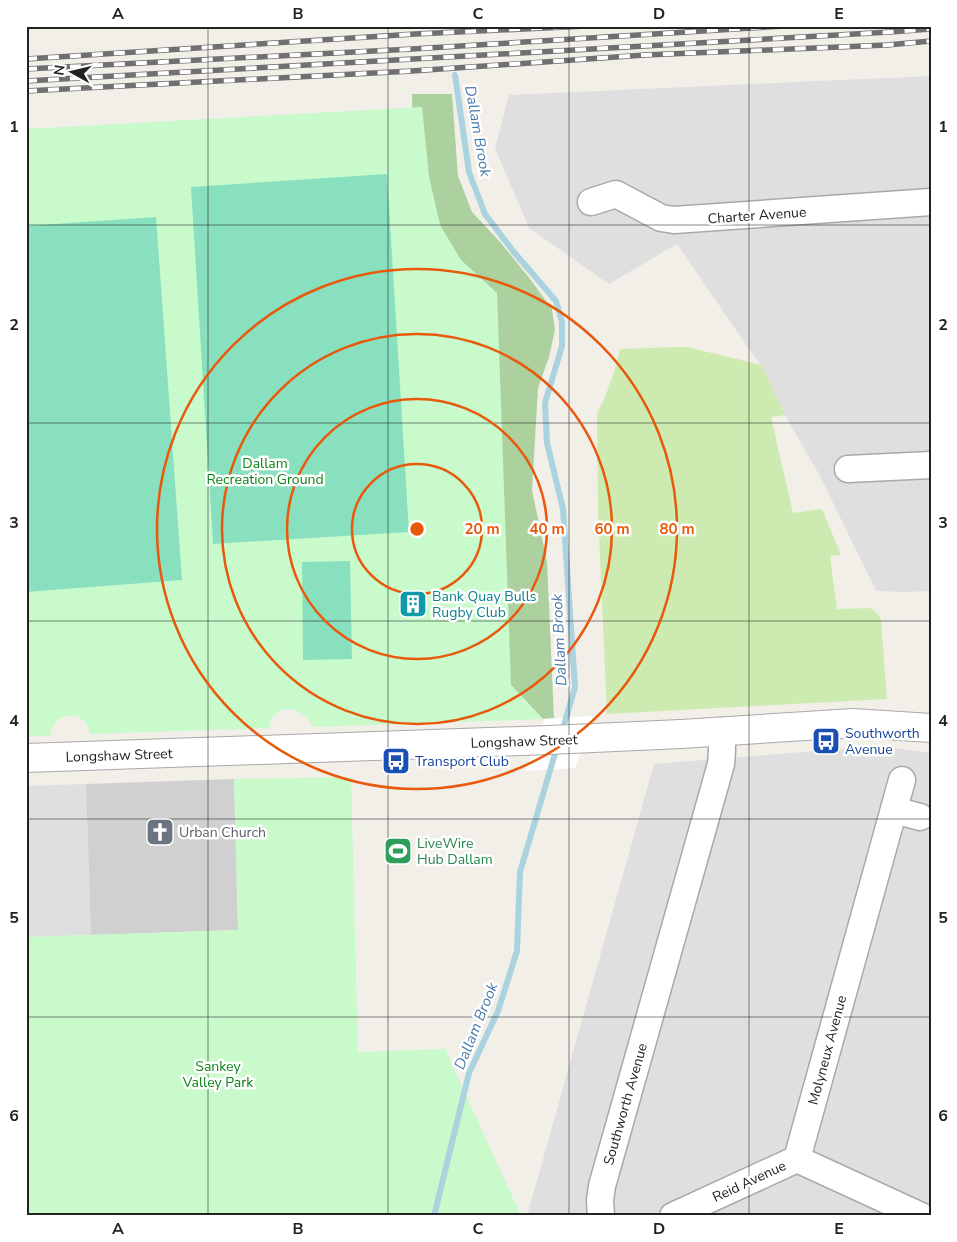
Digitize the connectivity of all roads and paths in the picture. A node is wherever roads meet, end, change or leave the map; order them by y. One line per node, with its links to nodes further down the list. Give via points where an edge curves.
1 (591, 202): 2 (street, Charter Avenue, via 616,194 661,218 674,220)
2 (931, 202)
3 (931, 465): 4 (street)
4 (848, 469)
5 (722, 731): 6 (street, Longshaw Street, via 853,723); 7 (street, Longshaw Street); 12 (street, Southworth Avenue, via 721,764 602,1186)
6 (930, 731)
7 (26, 758)
8 (902, 780): 9 (street, Molyneux Avenue)
9 (894, 810): 10 (street); 11 (street, Molyneux Avenue)
10 (920, 817)
11 (797, 1159): 13 (street, Reid Avenue); 14 (street)
12 (601, 1216)
13 (673, 1216)
14 (920, 1216)

